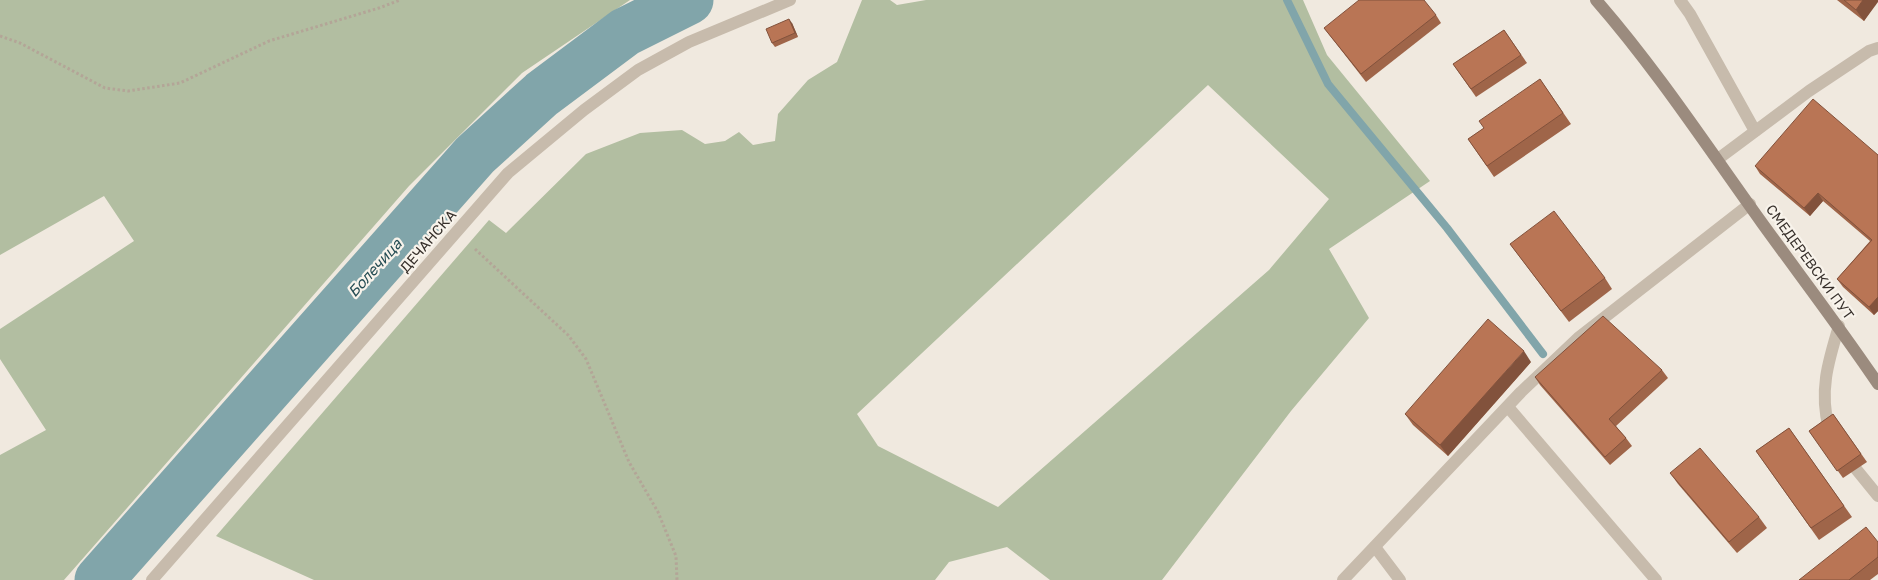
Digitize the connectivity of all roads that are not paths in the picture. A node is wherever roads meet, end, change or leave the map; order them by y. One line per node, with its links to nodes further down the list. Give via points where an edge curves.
1 (790, 0): 16 (street, ДЕЧАНСКА, via 690,42 638,70 508,173)
2 (1596, 0): 7 (main road, СМЕДЕРЕВСКИ ПУТ)
3 (1680, 0): 6 (street)
4 (1878, 40): 5 (street)
5 (1874, 49): 6 (street)
6 (1755, 131): 7 (street)
7 (1718, 159): 8 (main road, СМЕДЕРЕВСКИ ПУТ)
8 (1750, 204): 9 (main road, СМЕДЕРЕВСКИ ПУТ); 11 (street, via 1578,338)
9 (1838, 326): 10 (main road, СМЕДЕРЕВСКИ ПУТ); 12 (street, via 1824,383 1823,400)
10 (1878, 384)
11 (1508, 407): 15 (street); 19 (street)
12 (1829, 430)
13 (1856, 469): 14 (street)
14 (1878, 496)
15 (1375, 547): 17 (street); 18 (street)
16 (152, 580)
17 (1343, 580)
18 (1400, 580)
19 (1656, 580)

